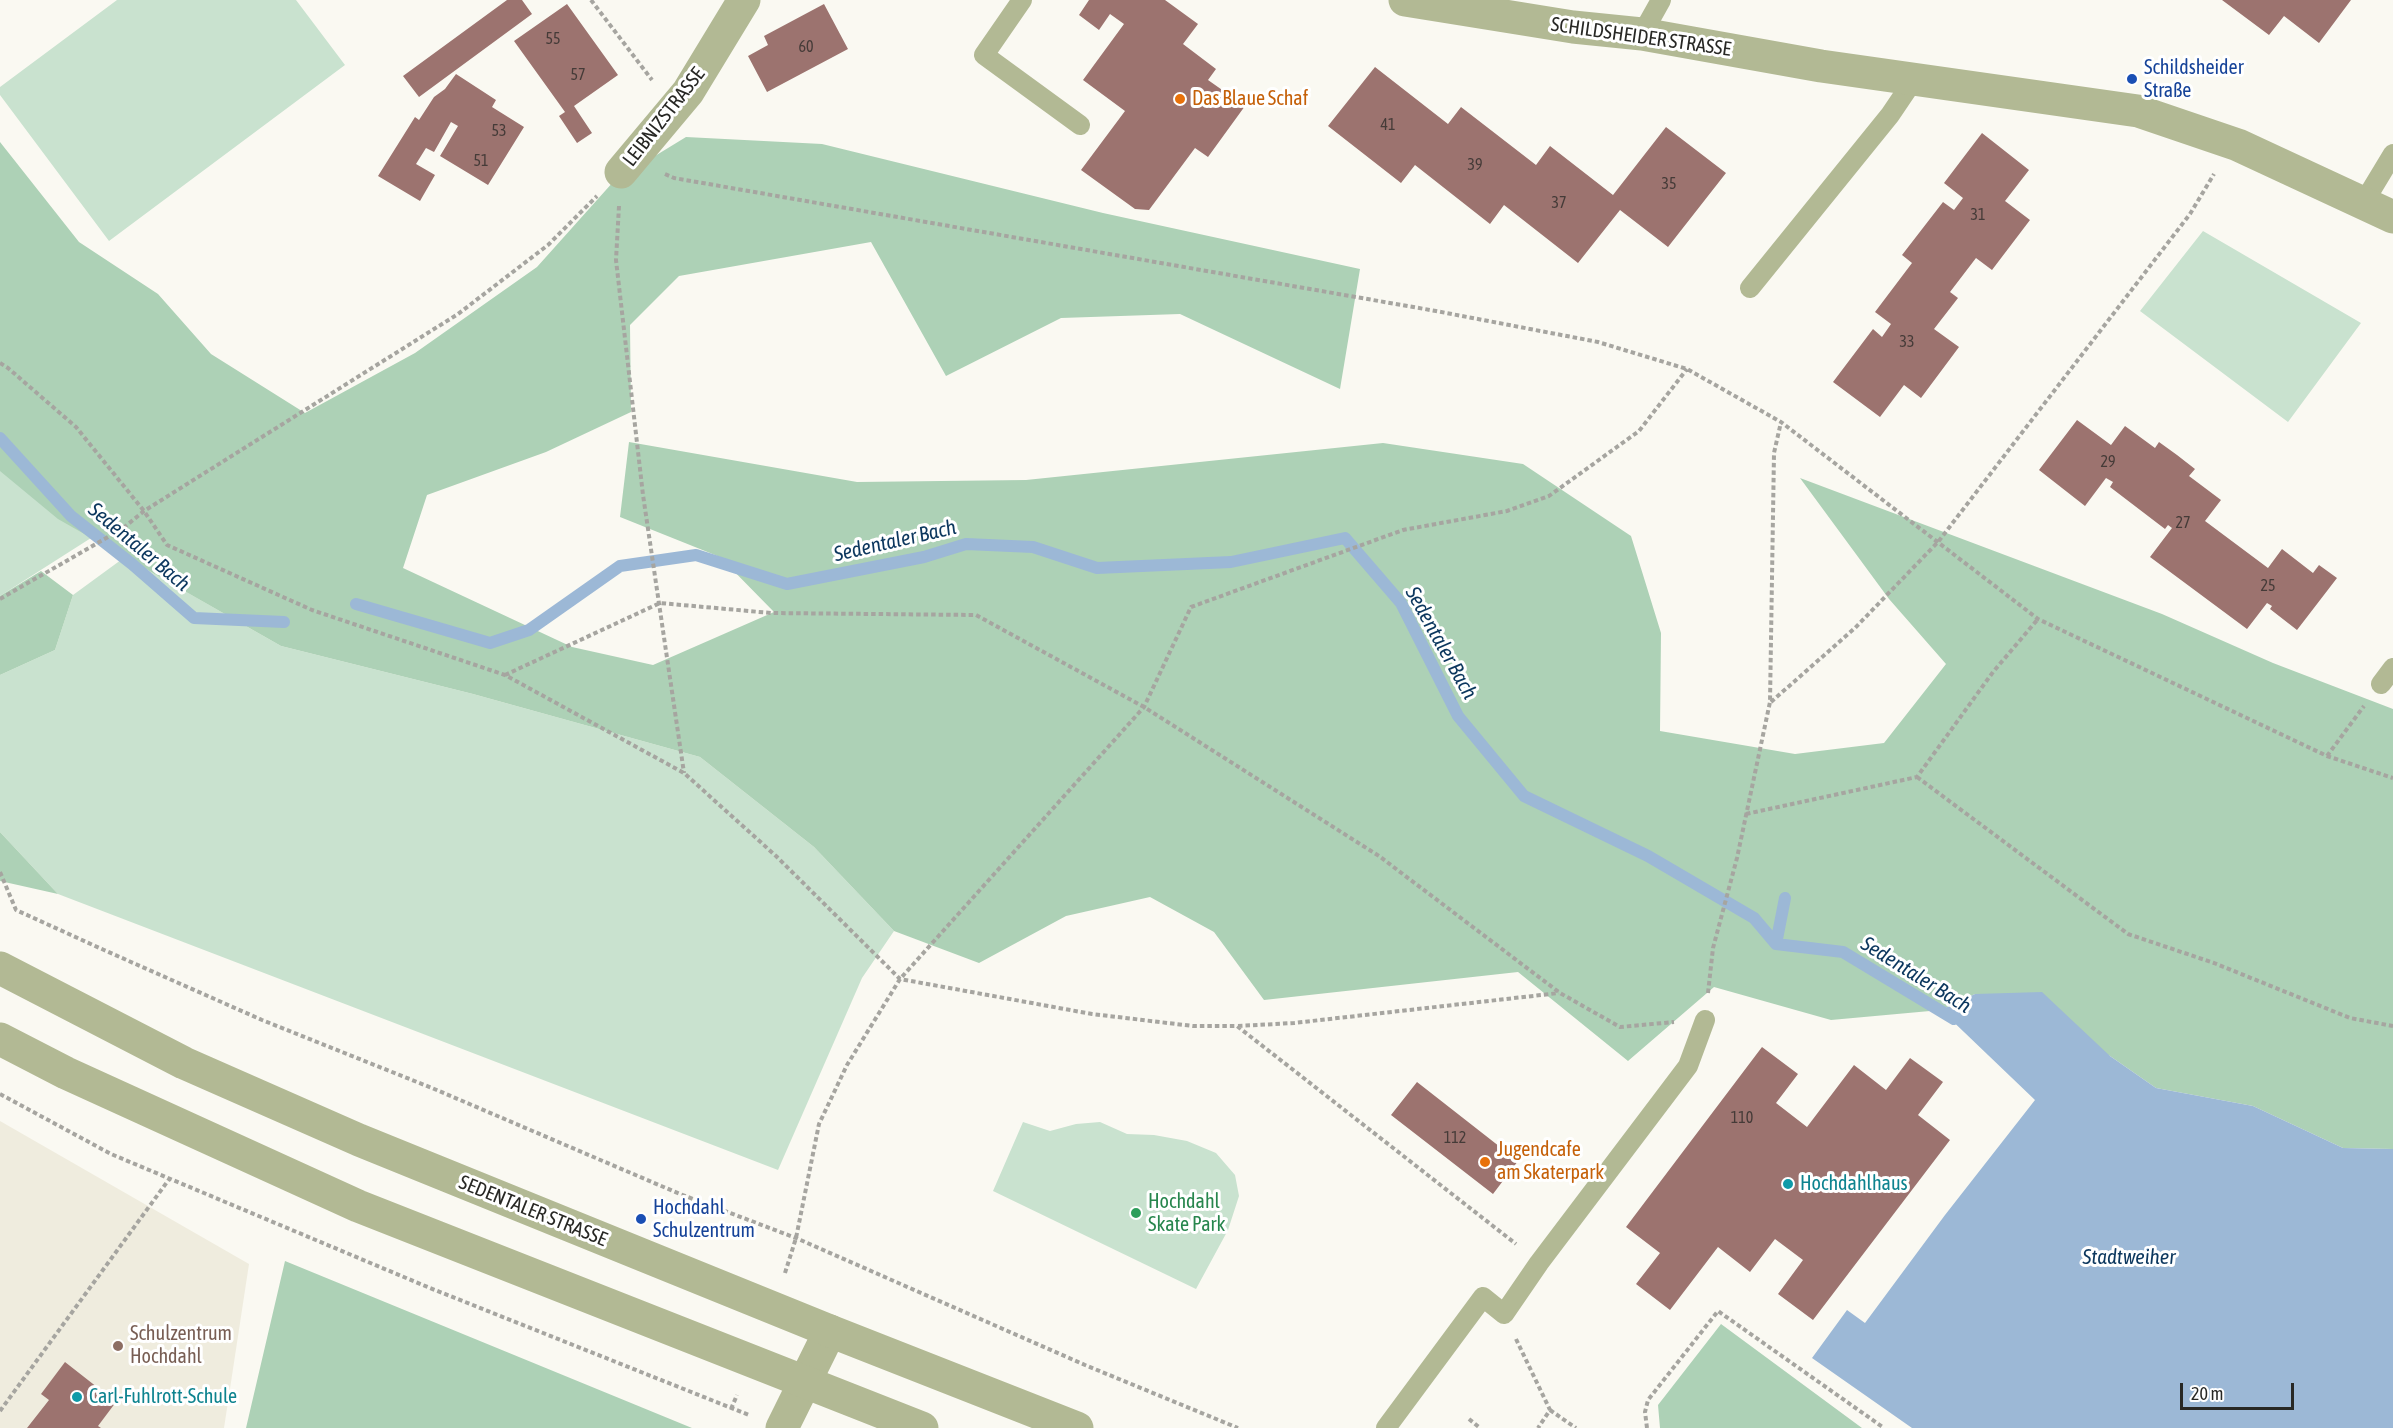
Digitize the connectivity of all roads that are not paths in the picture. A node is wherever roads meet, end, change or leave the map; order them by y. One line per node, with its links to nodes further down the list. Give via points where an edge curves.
1 (744, 0): 9 (street, LEIBNIZSTRASSE, via 688,92)
2 (1022, 0): 7 (lane, via 984,55)
3 (1405, 0): 5 (street, SCHILDSHEIDER STRASSE)
4 (1661, 0): 5 (lane)
5 (1642, 34): 6 (street, SCHILDSHEIDER STRASSE, via 1821,66)
6 (1915, 78): 10 (street, SCHILDSHEIDER STRASSE, via 2138,111 2238,145); 12 (lane)
7 (1080, 125)
8 (2393, 154): 10 (lane)
9 (627, 165)
10 (2364, 202): 11 (street, SCHILDSHEIDER STRASSE)
11 (2393, 217)
12 (1750, 288)
13 (0, 968): 16 (street, SEDENTALER STRASSE, via 184,1064 337,1131)
14 (1705, 1020): 21 (lane, via 1688,1066 1504,1314 1483,1297)
15 (0, 1039): 17 (street, via 358,1206)
16 (830, 1331): 17 (street); 20 (street, SEDENTALER STRASSE)
17 (804, 1383): 18 (street); 19 (street)
18 (783, 1428)
19 (922, 1428)
20 (1077, 1428)
21 (1386, 1428)

